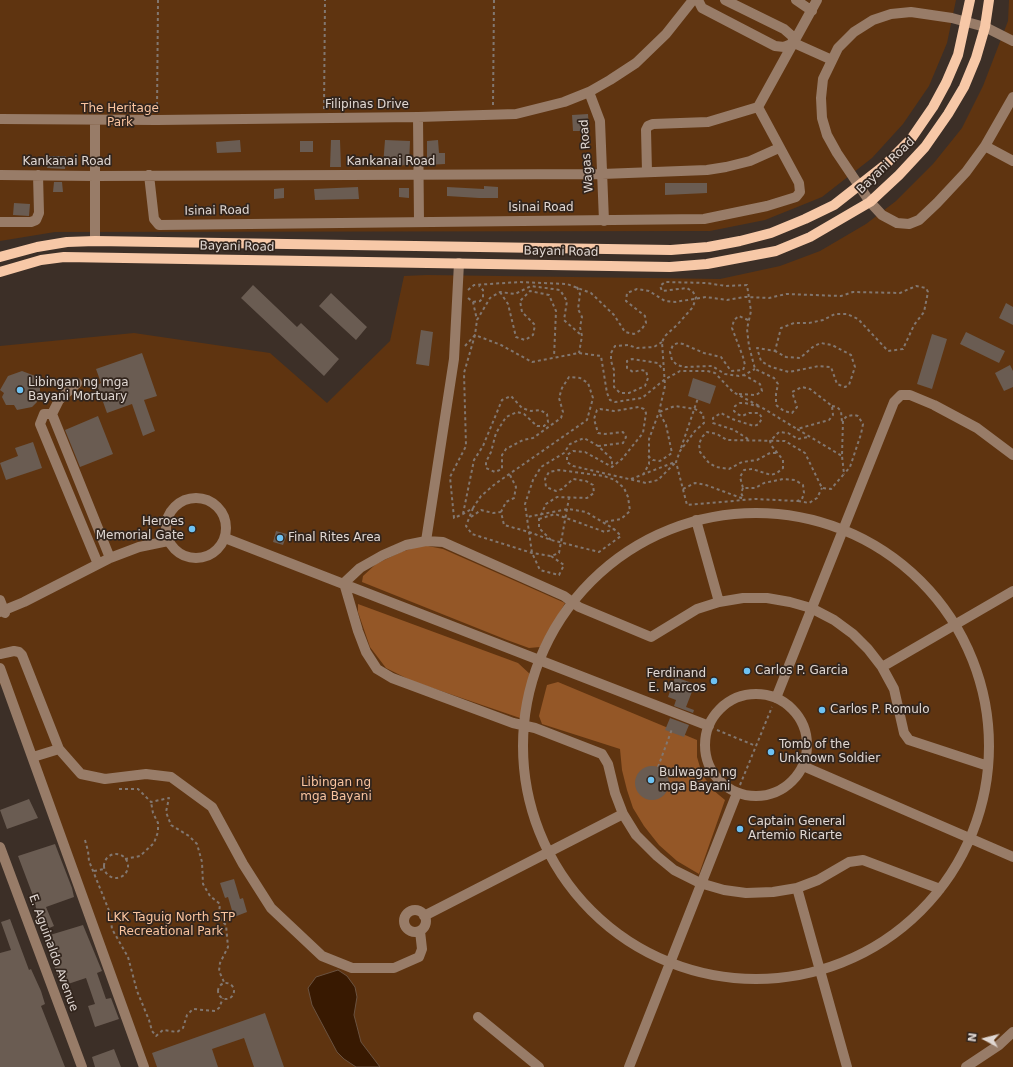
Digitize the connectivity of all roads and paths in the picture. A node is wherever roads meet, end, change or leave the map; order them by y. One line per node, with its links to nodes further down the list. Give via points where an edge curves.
1 (158, 0): 25 (path)
2 (325, 0): 22 (path)
3 (494, 0): 20 (path)
4 (693, 0): 17 (street, Filipinas Drive, via 666,34 636,63)
5 (698, 0): 15 (street, via 702,8 775,46 784,47)
6 (726, 0): 15 (street, via 784,29 792,36)
7 (796, 0): 11 (street)
8 (818, 0): 11 (street)
9 (970, 0): 12 (main road, Bayani Road)
10 (990, 0): 13 (main road, Bayani Road)
11 (812, 11): 15 (street)
12 (965, 22): 13 (street); 16 (street, via 928,14 891,14 873,20 854,32 838,48); 36 (main road, Bayani Road, via 958,55 933,107 911,139)
13 (985, 27): 14 (street); 37 (main road, Bayani Road, via 964,87 948,114 925,146)
14 (1013, 41)
15 (794, 43): 16 (street); 19 (street)
16 (832, 60): 36 (street, via 823,79 822,118 837,154)
17 (589, 92): 20 (street, Filipinas Drive, via 540,109); 31 (street, Wagas Road, via 600,121)
18 (1013, 97): 26 (street)
19 (758, 108): 27 (street, Isinai Road); 29 (street, via 708,122 648,126)
20 (492, 116): 23 (street, Filipinas Drive)
21 (0, 118): 24 (street, Filipinas Drive)
22 (324, 118): 23 (street, Filipinas Drive); 25 (street, Filipinas Drive)
23 (418, 118): 35 (street)
24 (95, 120): 25 (street, Filipinas Drive); 34 (street)
25 (157, 120)
26 (986, 146): 28 (street); 37 (street, via 966,172 919,220 909,224 897,223 882,215)
27 (779, 148): 29 (street, Kankanai Road, via 750,161 726,167); 38 (street, Isinai Road, via 799,183 800,192 796,197 734,214 704,219)
28 (1013, 161)
29 (647, 172): 31 (street, Kankanai Road)
30 (0, 174): 32 (street, Kankanai Road)
31 (602, 174): 35 (street, Kankanai Road); 38 (street, Wagas Road)
32 (38, 175): 34 (street, Kankanai Road); 39 (street, via 39,213 36,220)
33 (149, 175): 34 (street, Kankanai Road); 35 (street, Kankanai Road); 40 (street, Isinai Road, via 154,219 159,224)
34 (95, 176): 41 (street)
35 (418, 176): 40 (street)
36 (860, 186): 37 (street); 41 (main road, Bayani Road, via 834,205 771,233 708,247 671,250)
37 (870, 202): 44 (main road, Bayani Road, via 810,237 776,251 707,264 670,267)
38 (604, 220): 40 (street, Isinai Road)
39 (0, 222)
40 (419, 222)
41 (95, 241): 42 (main road); 43 (main road, Bayani Road, via 37,247)
42 (95, 256): 44 (main road, Bayani Road); 45 (main road, Bayani Road, via 41,260)
43 (0, 257)
44 (460, 263): 60 (street)
45 (0, 272)
46 (478, 286): 47 (path, via 520,282 567,284); 51 (path, via 483,290 483,298); 51 (path, via 474,285 468,289 468,296)
47 (577, 287): 49 (path, via 600,300 625,332 634,334 642,330 646,323 645,316 626,301 627,293 637,289 649,291 664,301 675,302); 55 (path, via 580,294 578,309 582,317)
48 (500, 292): 52 (path, via 490,298); 55 (path, via 515,294 531,286 560,290 567,301 564,320); 59 (path, via 508,304 516,337 525,340 533,335 535,325 522,312 520,301 530,291 549,295 556,311)
49 (696, 297): 50 (path); 50 (path, via 687,288 662,291 660,286 665,282 726,286 741,284 747,285); 56 (path, via 693,307)
50 (750, 299): 53 (path, via 751,311); 57 (path, via 786,294 841,296 853,292 900,293 916,286 926,288 928,292 924,312 914,325 903,349 888,351 858,319 847,314 835,314 822,320 781,328)
51 (473, 302): 52 (path)
52 (477, 320): 54 (path)
53 (748, 320): 61 (path, via 749,346); 63 (path, via 739,316 734,320 732,328 743,357 743,370 731,371 721,357 684,344 678,343 670,352 672,360 677,365 712,366 725,374)
54 (475, 335): 59 (path, via 501,345 532,362); 60 (path); 99 (path, via 464,373 466,446 450,477 454,518)
55 (582, 336): 58 (path)
56 (662, 342): 62 (path); 62 (path, via 654,347 615,346 611,353 611,361 614,387 620,393 645,386 648,378 646,371 633,372 627,368 628,361 632,359 658,363)
57 (775, 351): 57 (path, via 757,348 762,361 771,367 789,372 819,366 831,367 837,384 844,387 849,385 852,378 855,367 851,355 832,345 821,343 800,358 786,357)
58 (579, 353): 59 (path); 64 (path, via 601,356 607,394 610,400 615,402 642,398)
59 (554, 357)
60 (454, 359): 113 (street)
61 (755, 369): 63 (path); 68 (path, via 774,378 778,384 776,405 784,411 792,413 797,407 792,392 802,387)
62 (663, 371): 64 (path)
63 (744, 375): 66 (path, via 760,384 762,391 756,395)
64 (664, 380): 66 (path, via 680,372 707,371 715,373); 71 (path)
65 (77, 383): 72 (street, via 59,400)
66 (738, 394): 69 (path)
67 (698, 398): 70 (path)
68 (832, 406): 73 (path, via 838,407 841,411); 74 (path, via 833,416 829,420)
69 (761, 408): 74 (path); 76 (path, via 746,403 735,406 734,411 742,416 749,413 759,414 762,418 759,424 754,426 721,413 713,418 713,423 734,430)
70 (695, 409): 71 (path, via 675,406); 79 (path); 79 (path, via 703,414 704,423)
71 (659, 412): 82 (path, via 649,439); 82 (path, via 666,425 672,453 660,461)
72 (52, 414): 117 (street); 118 (street, via 44,414 40,424)
73 (842, 425): 83 (path); 87 (path, via 847,416 854,415 858,416 863,424 850,467)
74 (797, 429): 75 (path)
75 (809, 437): 77 (path, via 798,439 780,432); 83 (path)
76 (749, 440): 77 (path); 80 (path, via 727,440 707,432 699,444 700,452 709,463 729,469 742,462)
77 (770, 441): 80 (path); 91 (path, via 785,441 805,454)
78 (598, 446): 85 (path, via 612,459); 85 (path, via 623,443 626,437 623,432 598,432 594,419 598,410 614,411 639,407 644,409 646,413 643,433); 101 (path, via 584,438 570,444 564,453 541,467 533,480 525,504)
79 (680, 450): 84 (path)
80 (776, 453): 90 (path, via 783,460 783,468 771,475 752,469 744,470 740,477)
81 (1013, 455): 108 (street, via 978,428 934,405 910,395 901,395 894,402)
82 (648, 456): 88 (path, via 649,464)
83 (842, 456): 87 (path)
84 (676, 462): 88 (path); 89 (path, via 658,480 646,483); 92 (path)
85 (612, 467): 89 (path, via 585,452 573,450 567,455 567,462 573,466 615,474)
86 (510, 474): 96 (path, via 481,496); 98 (path, via 516,487 514,498 506,502); 99 (path, via 587,420 592,398 588,383 580,378 569,377 559,398 563,412 561,418 533,438 506,449 502,455 502,469 494,472 486,468 486,462 492,452 496,433 506,417 517,412 524,414 537,426 544,426 548,422 547,414 540,410 522,408 510,396 502,400 483,446 474,460)
87 (844, 474): 91 (path, via 831,489)
88 (643, 475): 89 (path)
89 (630, 480)
90 (743, 488): 94 (path, via 741,493); 95 (path, via 756,488 764,483 783,479 796,480 803,485 804,493 802,499)
91 (822, 488): 95 (path, via 817,498 809,503)
92 (683, 490): 94 (path, via 695,483); 94 (path, via 687,505)
93 (569, 498): 97 (path); 100 (path, via 558,497 546,504); 106 (path, via 587,498 594,493 593,485 573,479 556,491 546,487 545,479 549,472 559,470 597,474 615,480 624,488 630,510 621,519)
94 (745, 500): 95 (path)
95 (797, 501)
96 (473, 508): 99 (path); 102 (path)
97 (568, 509): 100 (path); 103 (path); 106 (path, via 586,512)
98 (502, 512): 102 (path, via 481,510); 109 (path, via 504,525)
99 (463, 514)
100 (541, 514): 101 (path); 104 (path)
101 (527, 516): 109 (path)
102 (471, 517): 115 (path, via 466,526 472,534)
103 (567, 517): 104 (path, via 555,514); 107 (path, via 605,532); 114 (path)
104 (539, 519): 111 (path, via 539,528)
105 (696, 520): 108 (street, via 725,514 755,512 785,514); 122 (street, via 640,543 592,580); 123 (street)
106 (604, 522): 107 (path)
107 (614, 529): 114 (path, via 621,536 599,552)
108 (843, 529): 124 (street); 126 (street, via 895,558 918,578)
109 (529, 532): 111 (path); 115 (path)
110 (225, 538): 112 (street, via 213,553 201,558 176,552); 112 (street, via 226,524 221,511 211,501 198,497 184,500 173,508 166,520); 119 (street)
111 (551, 540): 114 (path)
112 (168, 541): 117 (street, via 139,547)
113 (426, 541): 119 (street, via 406,545 383,555 360,568); 122 (street, via 443,542)
114 (561, 543): 116 (path, via 560,553)
115 (532, 553): 116 (path); 116 (path, via 540,570 559,574 564,565)
116 (550, 556)
117 (110, 558): 118 (street)
118 (98, 564): 125 (street)
119 (344, 583): 128 (street); 132 (street, via 366,652 377,669 392,678)
120 (1013, 591): 126 (street)
121 (0, 600): 125 (street)
122 (573, 602): 123 (street, via 579,607 650,637 697,609); 128 (street, via 554,630)
123 (719, 602): 124 (street, via 767,598)
124 (811, 608): 129 (street, via 853,634); 131 (street)
125 (3, 612)
126 (956, 625): 129 (street); 139 (street, via 969,651 984,700)
127 (0, 654): 136 (street, via 14,650 22,655)
128 (540, 660): 132 (street, via 530,692); 133 (street)
129 (882, 667): 139 (street, via 894,689 904,733 909,740)
130 (0, 668): 137 (street)
131 (776, 698): 133 (street, via 756,694 736,698 720,709); 135 (path); 138 (street, via 792,709 803,726 807,746)
132 (524, 725): 144 (street, via 602,754 608,764 615,793); 148 (street, via 528,791 536,822)
133 (709, 726): 135 (path); 142 (street, via 705,746 709,766 720,782)
134 (672, 729): 140 (path)
135 (756, 746): 142 (path)
136 (59, 749): 137 (street); 157 (street, via 81,774 105,779 146,774 171,777 212,807 271,908 322,956 352,968 394,968 419,957 422,949)
137 (33, 757): 165 (street)
138 (803, 766): 142 (street, via 791,782 775,793 756,797); 145 (street)
139 (988, 766): 145 (street, via 983,797)
140 (658, 767)
141 (114, 789): 143 (path, via 138,789)
142 (737, 793): 153 (street)
143 (151, 802): 150 (path, via 158,823 154,843 140,856); 160 (path, via 169,798 166,812 171,825 197,844 202,862 203,884 210,896 220,904 219,913 226,925 228,947 219,971)
144 (624, 814): 148 (street); 153 (street, via 636,834 657,856 674,870)
145 (970, 838): 149 (street); 155 (street)
146 (85, 840): 152 (path, via 89,861)
147 (0, 848): 164 (street, E. Aguinaldo Avenue)
148 (549, 853): 156 (street); 158 (street, via 566,882 592,912 634,945)
149 (1013, 857)
150 (125, 859): 151 (path, via 114,854 104,862); 151 (path, via 127,870 123,875 112,878)
151 (104, 869): 152 (path)
152 (94, 871): 161 (path, via 110,913 112,929 128,957 137,991 156,1036 162,1030 177,1032 183,1028 187,1015 193,1008 215,1011)
153 (700, 883): 154 (street, via 746,893); 158 (street)
154 (797, 888): 155 (street, via 818,880 849,862 863,860); 159 (street)
155 (940, 889): 159 (street, via 921,911 886,939 848,961)
156 (424, 916): 157 (street, via 425,922); 157 (street, via 415,910 408,913 404,919 405,926 410,931)
157 (420, 931)
158 (670, 964): 159 (street, via 729,979 790,978); 167 (street)
159 (820, 971): 168 (street)
160 (224, 982): 161 (path, via 220,984 218,992); 161 (path, via 234,989 231,997)
161 (223, 998)
162 (478, 1017): 166 (street)
163 (1013, 1032): 169 (street, via 999,1045)
164 (82, 1067)
165 (144, 1067)
166 (539, 1067)
167 (629, 1067)
168 (847, 1067)
169 (966, 1067)

